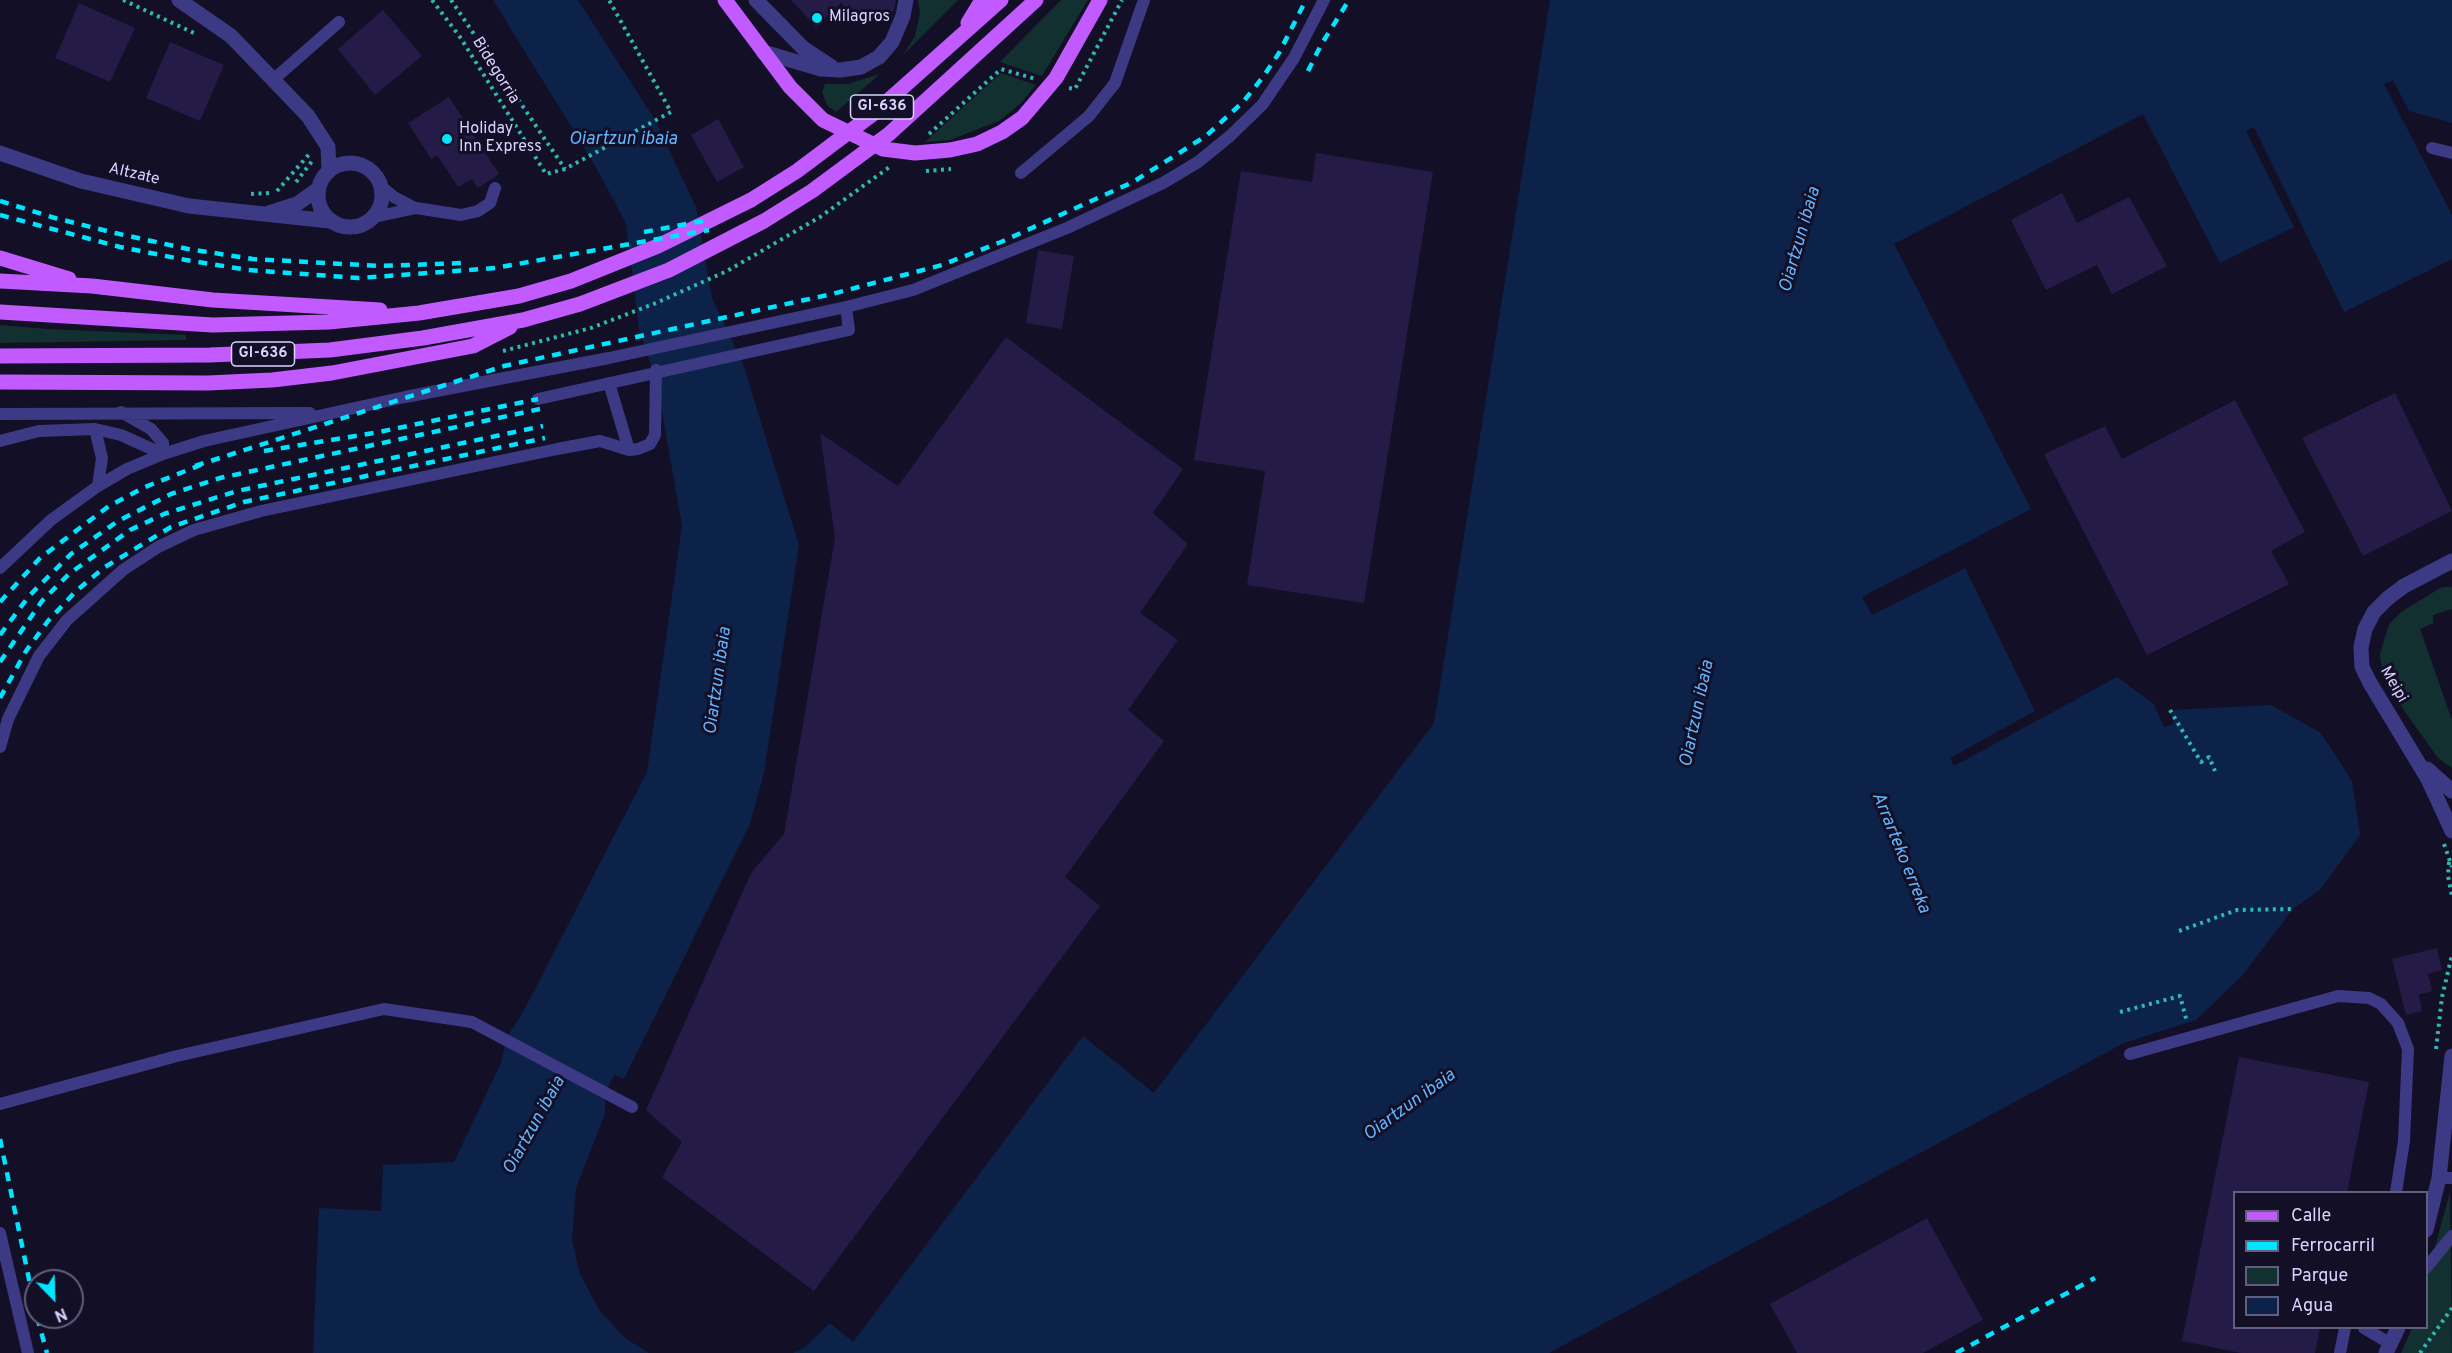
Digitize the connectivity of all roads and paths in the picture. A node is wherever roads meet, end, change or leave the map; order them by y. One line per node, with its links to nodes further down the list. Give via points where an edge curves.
1 (123, 0): 17 (path, via 188,33)
2 (179, 0): 21 (street, via 231,36)
3 (432, 0): 33 (path, Bidegorria, via 460,37 546,174)
4 (451, 0): 33 (path)
5 (609, 0): 33 (path, via 671,112)
6 (725, 0): 19 (main road)
7 (756, 0): 20 (street, via 803,48)
8 (906, 0): 20 (street, via 887,50 861,67)
9 (982, 0): 18 (main road)
10 (1001, 0): 18 (main road, GI-636)
11 (1036, 0): 51 (main road, GI-636, via 889,134 764,221 669,270 580,304)
12 (1100, 0): 19 (main road, via 1072,52 1042,97 1022,118 977,144 950,150 915,153 883,149 823,120)
13 (1122, 0): 23 (path, via 1075,89)
14 (1144, 0): 35 (lane, via 1115,83 1089,116)
15 (1324, 0): 48 (lane, via 1294,58 1262,105 1198,162 1140,195 1067,228 913,290)
16 (339, 22): 21 (lane)
17 (202, 35)
18 (954, 43): 50 (main road, GI-636, via 873,114 751,200 658,246 571,281 519,296)
19 (763, 52): 20 (street, via 802,65)
20 (840, 70)
21 (274, 80): 26 (street, via 317,128)
22 (1043, 81): 24 (path, via 1001,69)
23 (1065, 86)
24 (923, 140)
25 (311, 143): 40 (path, via 316,149 300,162 280,190)
26 (328, 147): 32 (street); 34 (street)
27 (2432, 148): 29 (lane)
28 (0, 153): 42 (street, Altzate, via 130,194)
29 (2452, 153)
30 (315, 159): 38 (path)
31 (897, 161): 52 (path, via 820,217 727,271)
32 (359, 164): 34 (street, via 348,163); 36 (street, via 369,169)
33 (565, 168)
34 (329, 171): 39 (street)
35 (1021, 173)
36 (381, 187): 41 (lane); 43 (street, via 380,208)
37 (495, 188): 41 (lane, via 490,204 478,212 461,215)
38 (291, 189)
39 (318, 189): 42 (street, Altzate, via 297,204); 44 (street, via 320,209)
40 (246, 194)
41 (416, 208): 43 (lane)
42 (264, 215): 44 (street, Altzate)
43 (374, 217): 44 (street, via 356,228)
44 (330, 221)
45 (0, 258): 47 (main road)
46 (0, 281): 47 (main road)
47 (92, 286): 50 (main road, via 213,300)
48 (846, 307): 54 (lane, via 849,330); 59 (lane)
49 (0, 312): 50 (main road, GI-636, via 224,325 329,322)
50 (419, 313)
51 (523, 320): 53 (main road, GI-636, via 330,350); 55 (main road, via 473,346 302,376 208,383)
52 (591, 328)
53 (0, 356)
54 (658, 370): 56 (lane); 63 (lane, via 655,435 650,444)
55 (0, 382)
56 (609, 383): 57 (lane); 63 (lane)
57 (538, 399)
58 (120, 412): 59 (lane); 60 (lane); 64 (lane, via 151,429 163,443)
59 (332, 413): 64 (lane)
60 (0, 414)
61 (94, 429): 62 (lane, via 39,431); 64 (lane, via 121,435); 65 (lane, via 102,458)
62 (0, 441)
63 (629, 450): 69 (lane, via 600,441 557,449 261,511 195,530 158,547 123,570 67,620 39,656 8,719)
64 (163, 454): 65 (lane)
65 (98, 486): 67 (lane, via 51,520)
66 (2452, 561): 70 (street, Meipi, via 2404,585 2388,598 2370,621 2361,647 2362,667 2370,683)
67 (0, 568)
68 (2170, 710): 71 (path, via 2200,762 2209,757)
69 (0, 747)
70 (2417, 759): 72 (street, Meipi); 73 (street, Meipi)
71 (2215, 771)
72 (2452, 791)
73 (2452, 831)
74 (2452, 867): 75 (path, via 2449,861)
75 (2452, 896)
76 (2293, 909): 77 (path, via 2237,910)
77 (2179, 931)
78 (2120, 1012): 79 (path, via 2180,996)
79 (2187, 1023)
80 (2130, 1054): 85 (lane, via 2338,996 2375,1001 2398,1023 2408,1049)
81 (2452, 1056): 84 (street)
82 (0, 1104): 83 (lane, via 177,1056 384,1009 472,1022)
83 (632, 1107)
84 (2445, 1178): 86 (street)
85 (2396, 1191)
86 (2428, 1227)
87 (0, 1233): 95 (lane)
88 (2452, 1236): 89 (lane)
89 (2428, 1267)
90 (2452, 1308): 97 (path)
91 (2345, 1329): 96 (lane)
92 (2365, 1329): 94 (lane)
93 (2398, 1329): 94 (street)
94 (2389, 1348)
95 (28, 1353)
96 (2340, 1353)
97 (2420, 1353)

